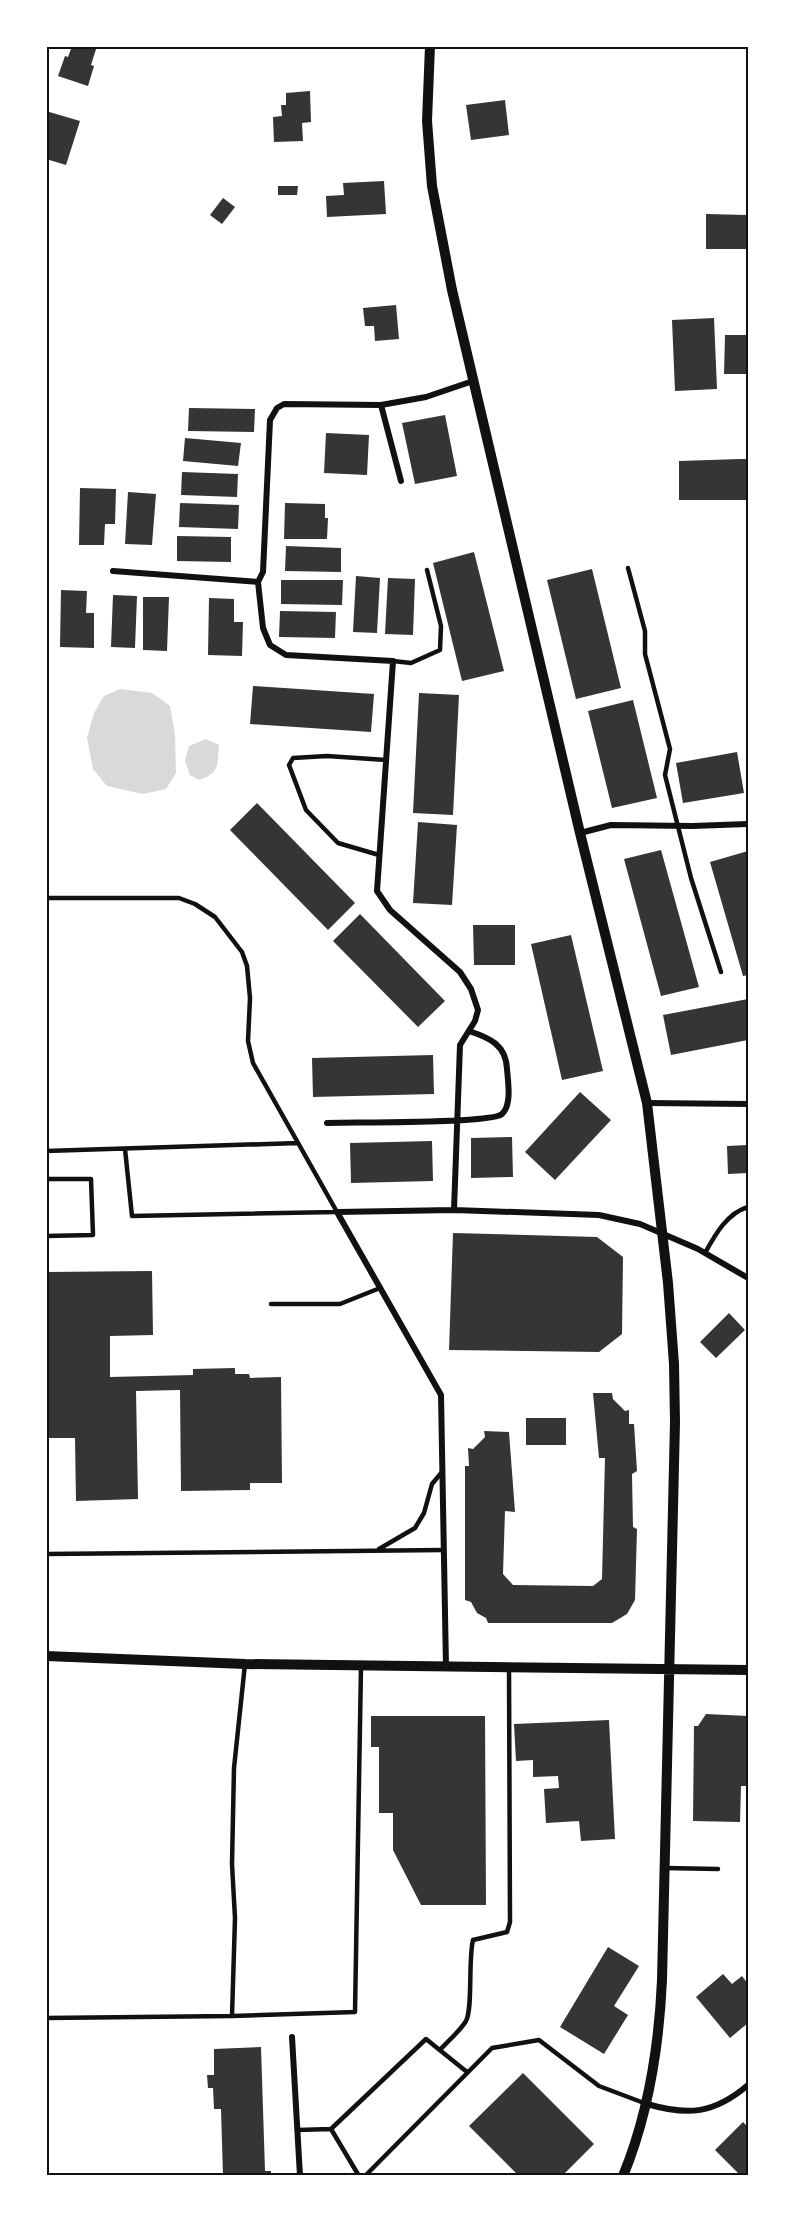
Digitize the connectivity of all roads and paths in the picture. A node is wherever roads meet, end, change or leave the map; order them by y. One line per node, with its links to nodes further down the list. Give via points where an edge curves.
1 (429, 46): 2 (street, via 427,121 432,186)
2 (473, 381): 3 (street, via 426,397); 13 (street)
3 (381, 405): 4 (street); 8 (street, via 284,404 278,408 270,420 263,572)
4 (401, 481)
5 (628, 568): 12 (lane, via 670,749 665,775)
6 (427, 570): 9 (lane, via 441,626 440,650 411,663)
7 (113, 572): 8 (street)
8 (258, 582): 9 (street, via 263,628 270,645 286,655)
9 (393, 662): 10 (street)
10 (386, 759): 14 (street); 14 (lane, via 293,758 290,765 306,810 338,843)
11 (748, 824): 12 (street)
12 (678, 826): 13 (street, via 611,825); 16 (lane)
13 (580, 833): 18 (street)
14 (379, 855): 17 (street, via 377,891 381,899 460,972 471,989 478,1010)
15 (46, 898): 22 (lane, via 179,898 215,917 242,952 247,966 248,1041 253,1063)
16 (721, 972)
17 (469, 1031): 20 (street, via 460,1045); 20 (street, via 491,1038 506,1058 507,1106 496,1117)
18 (647, 1103): 19 (street); 29 (street)
19 (748, 1104)
20 (457, 1120): 21 (street); 27 (street)
21 (327, 1123)
22 (298, 1143): 23 (lane); 28 (lane)
23 (125, 1149): 24 (lane); 28 (lane, via 132,1216)
24 (46, 1151)
25 (46, 1179): 30 (lane, via 91,1179 93,1236)
26 (748, 1208): 31 (lane, via 728,1219)
27 (454, 1210): 28 (street); 29 (street, via 599,1215)
28 (337, 1212): 33 (street)
29 (663, 1233): 31 (street); 44 (street, via 675,1422)
30 (46, 1236)
31 (705, 1253): 32 (street)
32 (748, 1278)
33 (380, 1288): 34 (lane, via 340,1304); 35 (street, via 441,1395)
34 (271, 1304)
35 (442, 1472): 36 (lane, via 432,1484 415,1528); 37 (street)
36 (377, 1550): 37 (lane); 38 (lane)
37 (443, 1550): 42 (street)
38 (46, 1554)
39 (46, 1656): 40 (street)
40 (245, 1664): 41 (street); 48 (lane, via 234,1768)
41 (361, 1665): 42 (street); 48 (lane, via 356,2012)
42 (446, 1667): 43 (street)
43 (509, 1668): 44 (street); 51 (lane, via 510,1922 507,1932 473,1940 466,2021)
44 (670, 1668): 45 (street); 46 (street)
45 (748, 1670)
46 (665, 1868): 47 (lane); 54 (street, via 660,2010)
47 (718, 1869)
48 (232, 2016): 49 (lane)
49 (46, 2018)
50 (292, 2037): 56 (street)
51 (440, 2050): 52 (lane); 55 (lane, via 426,2039)
52 (467, 2072): 54 (lane, via 492,2048 538,2040 599,2086); 59 (lane)
53 (748, 2085): 54 (street, via 711,2108 693,2112)
54 (647, 2103): 60 (street)
55 (331, 2129): 56 (lane); 58 (lane)
56 (297, 2130): 57 (street)
57 (300, 2175)
58 (359, 2175)
59 (365, 2175)
60 (623, 2175)

